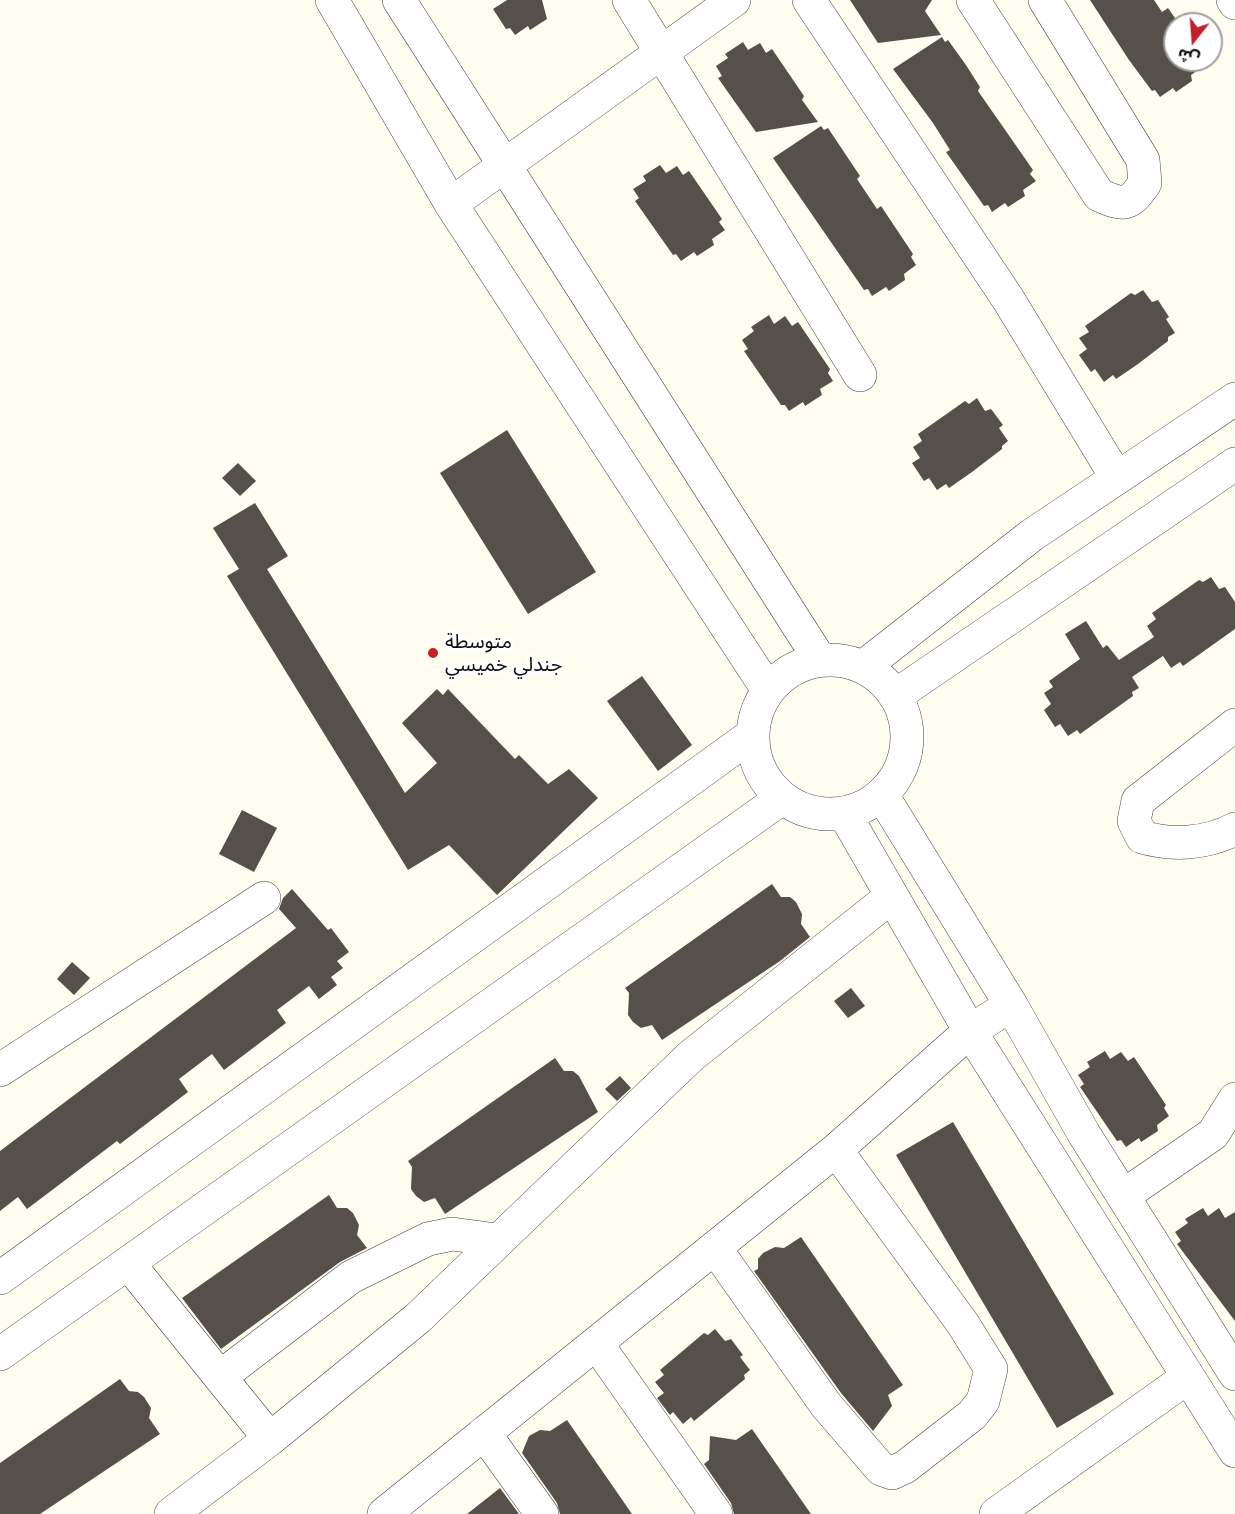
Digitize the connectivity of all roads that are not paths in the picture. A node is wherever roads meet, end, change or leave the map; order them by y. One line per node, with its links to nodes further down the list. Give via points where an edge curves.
1 (332, 0): 10 (street)
2 (399, 0): 9 (street)
3 (629, 0): 8 (street)
4 (734, 0): 8 (street)
5 (809, 0): 14 (street, via 1008,299)
6 (974, 0): 7 (street, via 1100,195 1120,204 1134,199 1145,183 1143,160)
7 (1045, 0)
8 (660, 53): 9 (street); 11 (street)
9 (504, 165): 10 (street); 15 (street)
10 (451, 204): 17 (street)
11 (860, 375)
12 (1235, 399): 14 (street)
13 (1235, 464): 18 (street)
14 (1117, 478): 16 (street, via 1032,535)
15 (820, 660): 16 (street); 17 (street, via 782,675)
16 (863, 667): 18 (street, via 882,680)
17 (768, 690): 20 (street, via 756,712)
18 (895, 696): 21 (street, via 905,717 908,738 900,769)
19 (1235, 725): 24 (street, via 1138,801 1134,821 1142,837 1158,842 1190,843)
20 (752, 735): 22 (street, via 755,759 765,780); 36 (street)
21 (882, 795): 23 (street, via 864,807); 27 (street)
22 (782, 798): 23 (street, via 801,809 822,814); 35 (street)
23 (844, 813): 25 (street)
24 (1235, 829)
25 (892, 896): 28 (street); 33 (street, via 691,1056)
26 (264, 898): 29 (street)
27 (1011, 1005): 28 (street); 32 (street)
28 (970, 1031): 31 (street); 41 (street)
29 (0, 1070)
30 (1235, 1099): 32 (street, via 1213,1134)
31 (836, 1150): 34 (street); 34 (street, via 963,1324 991,1370 983,1401 972,1415 905,1467 892,1473 881,1469 826,1405)
32 (1123, 1196): 39 (street)
33 (497, 1240): 40 (street, via 452,1234 428,1239 351,1277); 43 (street, via 418,1318)
34 (715, 1248): 37 (street)
35 (128, 1263): 38 (street); 40 (street)
36 (0, 1278)
37 (597, 1344): 42 (street); 48 (street)
38 (0, 1354)
39 (1235, 1374)
40 (220, 1377): 43 (street)
41 (1188, 1377): 44 (street); 49 (street)
42 (484, 1432): 46 (street); 47 (street)
43 (270, 1439): 45 (street)
44 (1235, 1451)
45 (171, 1514)
46 (384, 1514)
47 (542, 1514)
48 (716, 1514)
49 (996, 1514)

